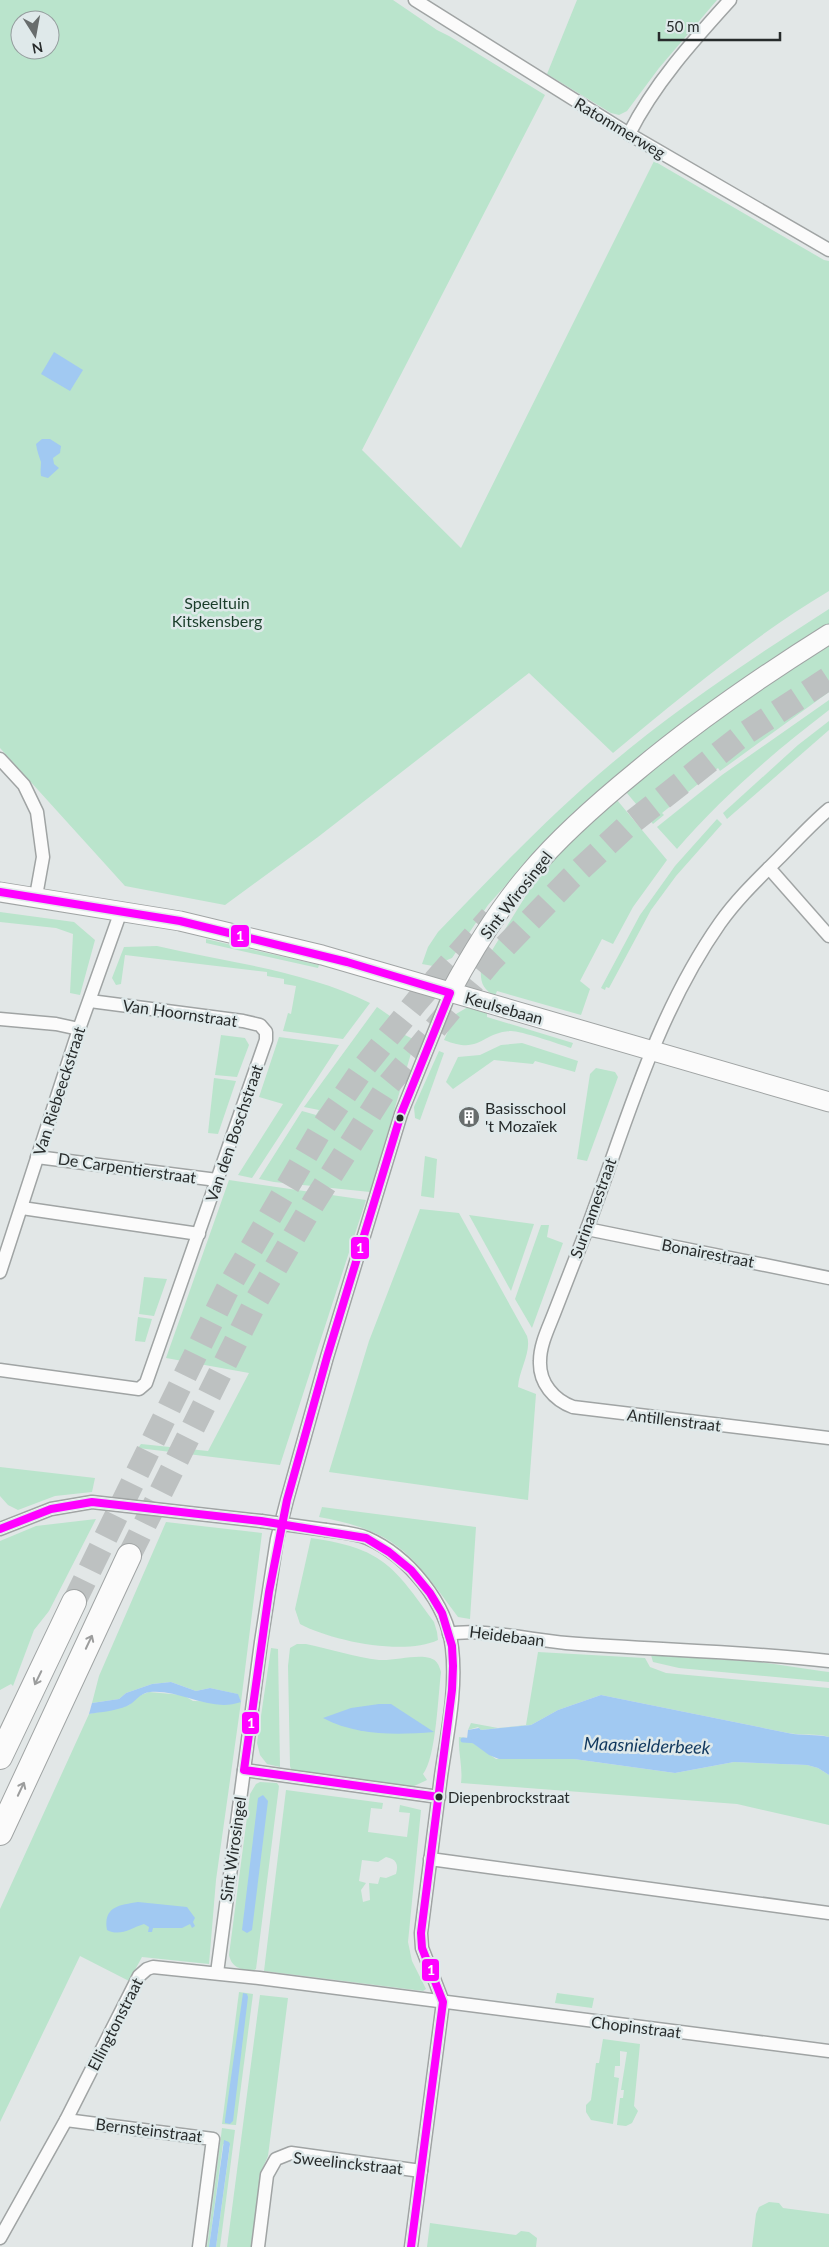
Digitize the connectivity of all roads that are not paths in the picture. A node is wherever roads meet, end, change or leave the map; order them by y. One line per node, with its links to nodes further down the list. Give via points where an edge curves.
1 (415, 0): 3 (street, Ratommerweg)
2 (730, 0): 3 (street, via 644,104)
3 (629, 134): 4 (street, Ratommerweg)
4 (829, 250)
5 (829, 634): 13 (street, Sint Wirosingel, via 689,729 582,818 529,872 493,919)
6 (0, 759): 10 (street, via 24,785 37,812 43,856)
7 (829, 809): 8 (street, Surinamestraat)
8 (769, 868): 12 (street); 18 (street, Surinamestraat, via 747,888 715,930 694,964)
9 (0, 892): 10 (street, Keulsebaan)
10 (36, 896): 11 (street, Keulsebaan)
11 (121, 911): 13 (street, Keulsebaan, via 180,921 313,953); 14 (street, Van Riebeeckstraat)
12 (829, 936)
13 (450, 993): 18 (street, Keulsebaan); 36 (street, Sint Wirosingel, via 401,1114 286,1500 267,1600)
14 (90, 1001): 16 (street, Van Riebeeckstraat); 17 (street, Van Hoornstraat, via 243,1021 260,1025)
15 (0, 1020): 16 (street)
16 (79, 1029): 20 (street, Van Riebeeckstraat)
17 (266, 1032): 21 (street, Van den Boschstraat, via 263,1051)
18 (651, 1050): 19 (street, Keulsebaan); 23 (street, Surinamestraat)
19 (829, 1102)
20 (37, 1156): 21 (street, De Carpentierstraat); 22 (street, Van Riebeeckstraat)
21 (217, 1180): 24 (street, Van den Boschstraat)
22 (22, 1208): 24 (street); 25 (street, Van Riebeeckstraat)
23 (587, 1229): 26 (street, Bonairestraat); 27 (street, Surinamestraat, via 543,1343)
24 (198, 1234): 28 (street, Van den Boschstraat, via 146,1383 139,1389)
25 (0, 1272)
26 (829, 1278)
27 (540, 1368): 29 (street, Antillenstraat, via 549,1390 573,1407)
28 (0, 1370)
29 (829, 1438)
30 (0, 1529): 33 (street, Heidebaan, bridge, via 51,1509 92,1502 261,1521 366,1538 411,1570 442,1613)
31 (129, 1556): 38 (highway, one-way to 31)
32 (74, 1602): 35 (highway, one-way to 35)
33 (449, 1634): 34 (street, Heidebaan, via 463,1631 628,1648 755,1653); 37 (street, via 452,1690)
34 (829, 1661)
35 (0, 1757)
36 (244, 1770): 37 (street); 41 (street, Sint Wirosingel)
37 (439, 1797): 39 (street)
38 (0, 1833)
39 (430, 1860): 40 (street); 42 (street, via 422,1948)
40 (829, 1913)
41 (217, 1973): 42 (street, Ellingtonstraat); 44 (street, Ellingtonstraat, via 158,1967 142,1972)
42 (443, 2002): 43 (street, Chopinstraat); 45 (street)
43 (829, 2051)
44 (66, 2120): 46 (street, Ellingtonstraat); 47 (street, Bernsteinstraat, via 213,2139)
45 (421, 2171): 48 (street, Sweelinckstraat, via 292,2153 276,2159 267,2174); 49 (street)
46 (0, 2238)
47 (198, 2247)
48 (258, 2247)
49 (411, 2247)

